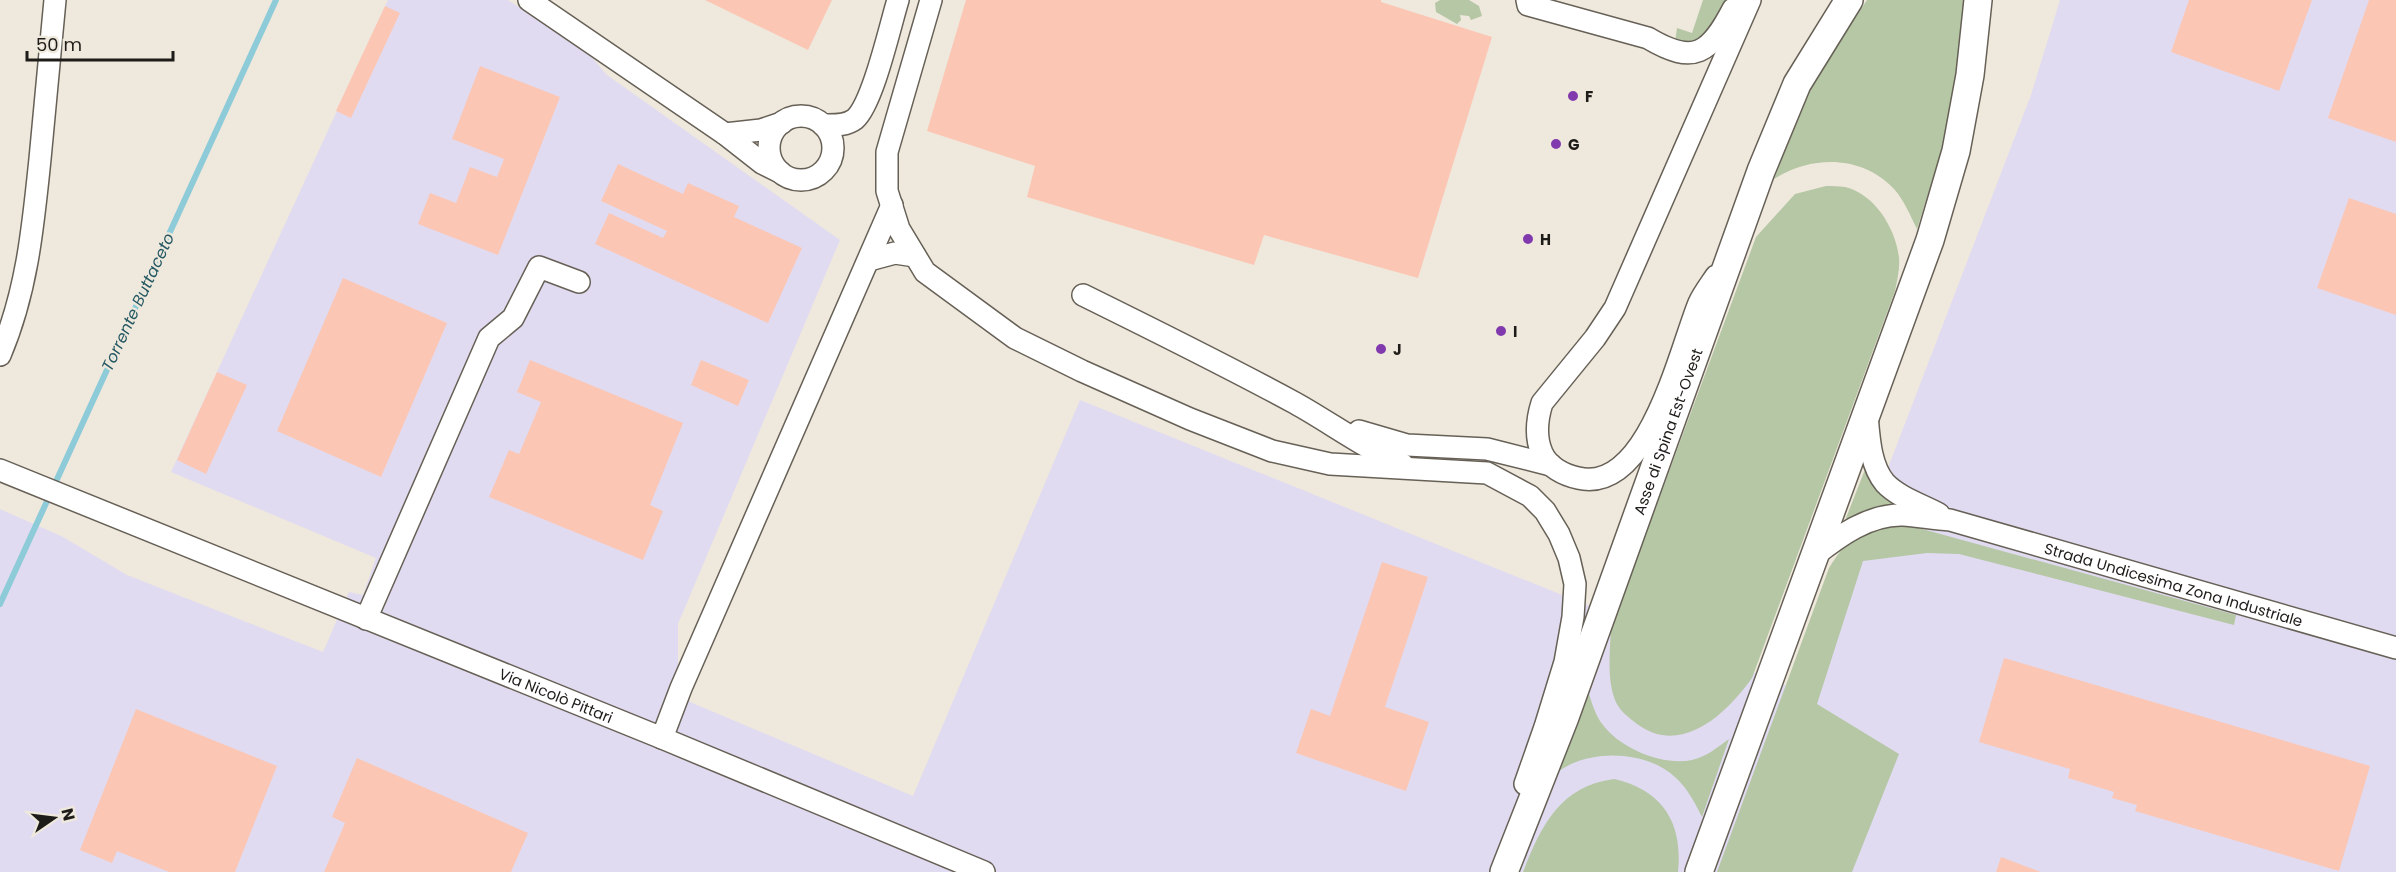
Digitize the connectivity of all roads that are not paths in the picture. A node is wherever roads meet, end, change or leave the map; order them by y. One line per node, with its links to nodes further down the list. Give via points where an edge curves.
1 (55, 0): 22 (street, via 32,242 11,329)
2 (529, 0): 13 (street)
3 (898, 0): 10 (street)
4 (931, 0): 16 (street, via 887,152)
5 (1527, 0): 6 (street, via 1528,5 1648,38 1683,52 1709,46 1720,34)
6 (1736, 0)
7 (1750, 0): 25 (street, via 1615,308 1542,404 1537,432 1542,453)
8 (1849, 0): 17 (main road, Asse di Spina Est-Ovest, via 1797,84)
9 (1978, 0): 23 (main road, via 1956,151 1930,240)
10 (873, 83): 12 (street, via 854,119 845,124); 14 (street, via 866,120)
11 (782, 123): 12 (street, via 803,116); 13 (street); 15 (street, via 770,141 770,153)
12 (823, 125): 14 (street, via 832,138)
13 (724, 134): 15 (street)
14 (832, 154): 15 (street, via 829,165 812,178 790,178)
15 (780, 172)
16 (891, 205): 18 (street); 19 (street)
17 (1734, 248): 25 (street, via 1700,301 1653,425 1619,470 1590,480 1566,474); 33 (main road, Asse di Spina Est-Ovest)
18 (915, 256): 19 (street, via 896,253); 26 (street, via 925,272 1015,338 1190,420 1272,451 1330,464)
19 (869, 260): 32 (street)
20 (579, 282): 30 (street, via 539,267 513,318 489,338)
21 (1083, 295): 24 (street)
22 (0, 355)
23 (1867, 408): 28 (street, via 1870,449 1885,482); 29 (main road)
24 (1311, 412): 25 (street, via 1407,445 1487,450); 26 (street)
25 (1551, 465)
26 (1410, 468): 33 (street, via 1487,472 1510,484 1545,511 1569,558 1575,584 1565,662 1516,809)
27 (0, 470): 30 (street, Via Nicolò Pittari)
28 (1950, 520): 29 (street, via 1883,517 1836,538); 31 (street, Strada Undicesima Zona Industriale)
29 (1813, 557): 36 (main road)
30 (366, 619): 32 (street, Via Nicolò Pittari)
31 (2396, 648)
32 (662, 738): 34 (street, Via Nicolò Pittari)
33 (1515, 845): 35 (main road, Asse di Spina Est-Ovest)
34 (984, 872)
35 (1504, 872)
36 (1699, 872)

